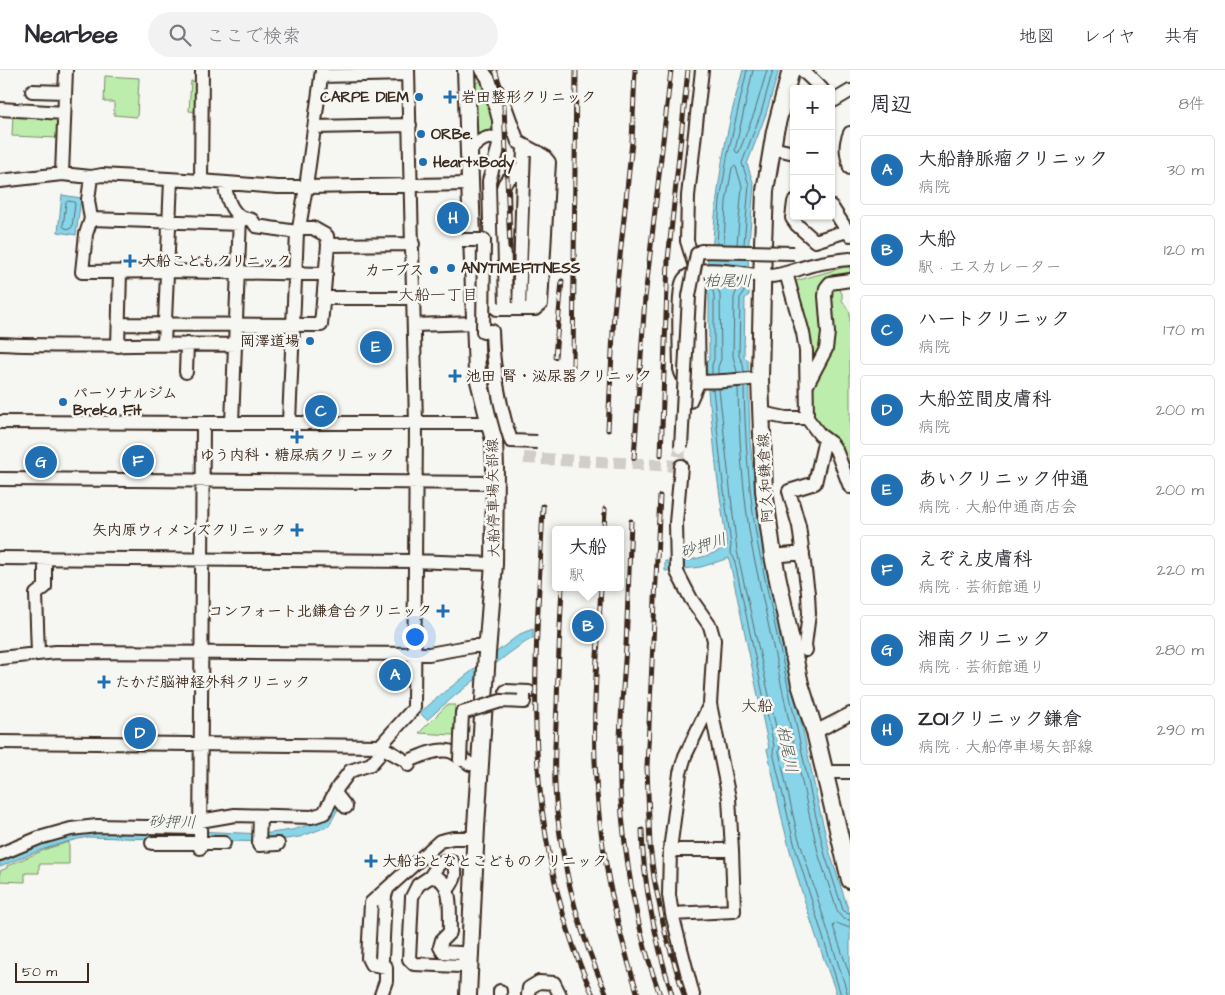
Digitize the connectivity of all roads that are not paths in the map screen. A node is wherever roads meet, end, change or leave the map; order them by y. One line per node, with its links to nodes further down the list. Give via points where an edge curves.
1 (66, 70): 13 (street)
2 (202, 70): 31 (street)
3 (466, 70): 23 (main road, 大船停車場矢部線)
4 (702, 70): 48 (street, via 688,196 687,241)
5 (791, 70): 22 (main road, 阿久和鎌倉線)
6 (802, 70): 10 (street)
7 (408, 72): 8 (street); 17 (street)
8 (322, 73): 18 (street)
9 (485, 75): 20 (street, via 505,106 515,137); 21 (street, via 500,120)
10 (818, 85)
11 (32, 91): 13 (street)
12 (850, 91): 14 (street)
13 (65, 92): 16 (street)
14 (835, 99)
15 (0, 109): 16 (street)
16 (64, 113): 27 (street)
17 (410, 125): 18 (street); 33 (street)
18 (314, 127): 35 (street)
19 (850, 133): 26 (street, via 846,152)
20 (524, 146): 21 (street); 25 (street); 59 (street, via 538,152)
21 (499, 147): 23 (street, via 496,138 491,137); 59 (street, via 489,180 492,304 497,309)
22 (772, 148): 24 (street); 55 (main road, 阿久和鎌倉線)
23 (469, 151): 34 (main road, 大船停車場矢部線)
24 (790, 152)
25 (523, 165): 59 (street); 59 (street, via 503,188)
26 (850, 168)
27 (62, 174): 28 (street); 30 (street)
28 (91, 177): 29 (street); 37 (street)
29 (172, 180): 31 (street); 40 (street)
30 (0, 181)
31 (201, 181): 32 (street)
32 (224, 183): 35 (street); 39 (street, via 233,211)
33 (411, 184): 34 (street); 35 (street); 44 (street)
34 (470, 184): 60 (main road, 大船停車場矢部線)
35 (306, 187): 41 (street)
36 (835, 212): 42 (street)
37 (90, 219): 40 (street); 50 (street, via 82,272)
38 (793, 220): 42 (street, via 815,240)
39 (240, 221): 40 (street); 41 (street, via 252,220 256,226); 51 (street)
40 (169, 222): 49 (street)
41 (298, 230): 45 (street, via 312,228 327,236); 52 (street)
42 (849, 233)
43 (462, 240): 85 (street, bridge, via 484,240 483,332 492,331 494,373 511,441)
44 (413, 244): 45 (street); 58 (street)
45 (328, 245): 54 (street)
46 (794, 254): 48 (street, bridge, via 701,251 697,254)
47 (850, 259): 53 (street)
48 (696, 268): 55 (street); 73 (street, via 700,283); 73 (street, via 685,279 681,289 680,369 686,380); 86 (street, bridge, via 689,296)
49 (167, 271): 50 (street); 51 (street); 62 (street)
50 (120, 272): 61 (street)
51 (238, 272): 52 (street); 63 (street)
52 (295, 273): 54 (street); 64 (street)
53 (786, 273): 55 (street); 74 (street, via 803,334)
54 (326, 274): 57 (street)
55 (756, 274): 72 (main road, 阿久和鎌倉線)
56 (850, 280): 74 (street, via 830,283 826,288 826,349)
57 (324, 298): 58 (street); 64 (street, via 322,326)
58 (414, 298): 65 (street)
59 (519, 309)
60 (475, 323): 65 (street); 82 (main road, 大船停車場矢部線, via 477,373)
61 (119, 324): 62 (street); 70 (street)
62 (165, 324): 63 (street); 67 (street)
63 (237, 325): 64 (street); 69 (street)
64 (292, 325): 79 (street)
65 (414, 325): 83 (street)
66 (0, 344): 70 (street)
67 (164, 344): 68 (street); 70 (street)
68 (187, 344): 69 (street); 71 (street)
69 (236, 345): 81 (street)
70 (118, 346)
71 (186, 372)
72 (756, 378): 73 (street); 76 (main road, 阿久和鎌倉線)
73 (700, 381): 75 (street)
74 (806, 387): 77 (street)
75 (690, 401)
76 (761, 414): 77 (street); 94 (main road, 阿久和鎌倉線, via 764,491)
77 (807, 418): 84 (street)
78 (0, 422): 80 (street)
79 (290, 422): 81 (street); 83 (street)
80 (203, 423): 81 (street); 89 (street)
81 (232, 423)
82 (490, 423): 83 (street); 91 (main road, 大船停車場矢部線, via 494,440)
83 (416, 424): 90 (street)
84 (825, 439): 92 (street, via 836,450); 93 (street, via 816,483 789,491)
85 (537, 442)
86 (682, 447)
87 (681, 466): 107 (street, via 676,567 710,626 714,640)
88 (0, 479): 89 (street)
89 (203, 481): 90 (street); 97 (street)
90 (416, 482): 91 (street); 98 (street)
91 (495, 483): 99 (main road, 大船停車場矢部線)
92 (850, 487)
93 (803, 554): 94 (street); 100 (street, via 809,614)
94 (773, 556): 109 (main road, 阿久和鎌倉線, via 800,684)
95 (0, 558): 96 (street)
96 (44, 558): 97 (street); 102 (street, via 45,587 36,594)
97 (202, 560): 98 (street); 101 (street)
98 (414, 561): 99 (street); 103 (street)
99 (494, 564): 105 (main road, 大船停車場矢部線)
100 (806, 650)
101 (201, 652): 102 (street); 103 (street); 111 (street)
102 (38, 654): 104 (street)
103 (414, 654): 105 (street, via 473,646); 112 (street, via 414,708)
104 (0, 658)
105 (486, 660): 119 (main road, 大船停車場矢部線)
106 (506, 690): 112 (street, bridge, via 526,697 462,713 458,734 464,762 450,751 444,751 406,762)
107 (710, 704): 123 (street, via 682,764); 124 (street, via 729,798)
108 (850, 714): 109 (street)
109 (815, 732): 113 (main road, 阿久和鎌倉線)
110 (0, 742): 111 (street)
111 (201, 744): 112 (street); 118 (street)
112 (383, 747): 115 (street, via 371,764 350,771)
113 (824, 772): 114 (street); 127 (main road, 阿久和鎌倉線)
114 (850, 772)
115 (335, 793): 116 (street); 117 (street, via 319,815)
116 (349, 810)
117 (260, 816): 118 (street, via 235,815); 122 (street, via 259,839)
118 (200, 837): 120 (street); 121 (street); 125 (street, via 195,828 97,826 39,838)
119 (475, 838): 131 (main road, 大船停車場矢部線); 133 (street, via 440,841 388,888 382,960 378,965 386,967 387,971)
120 (152, 842)
121 (224, 844)
122 (278, 844)
123 (670, 850): 124 (street); 129 (street)
124 (732, 850): 129 (street, via 734,911)
125 (0, 854)
126 (430, 877): 128 (street, via 440,878); 128 (street, via 442,861 452,862 455,880); 132 (street, via 418,885 412,897 409,959 414,964)
127 (850, 880)
128 (448, 889): 130 (street, via 450,932 440,943)
129 (672, 914): 137 (street)
130 (443, 952): 131 (street, via 460,953); 132 (street, via 443,958)
131 (470, 961): 132 (street, via 460,966); 134 (main road, 大船停車場矢部線)
132 (434, 965)
133 (381, 995)
134 (468, 995)
135 (528, 995): 136 (street, via 529,988 539,982 554,983)
136 (560, 995)
137 (693, 995)

